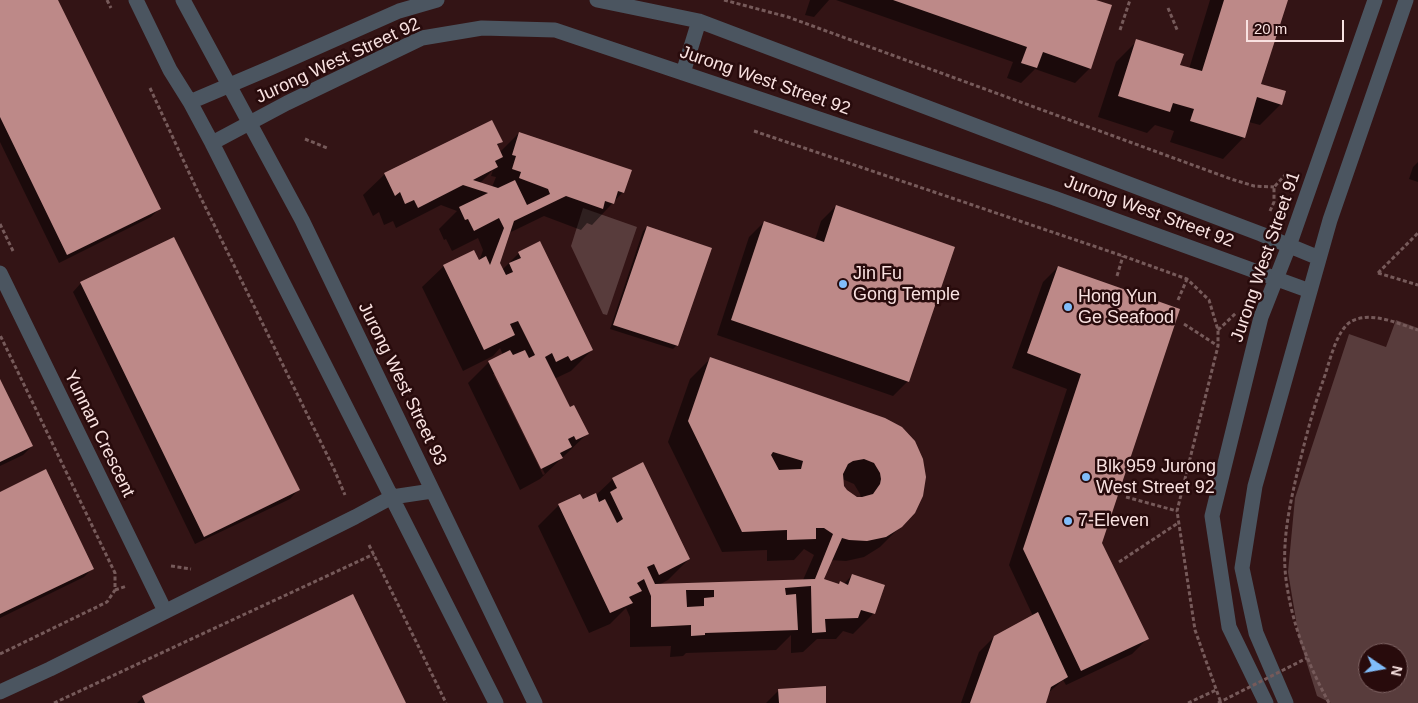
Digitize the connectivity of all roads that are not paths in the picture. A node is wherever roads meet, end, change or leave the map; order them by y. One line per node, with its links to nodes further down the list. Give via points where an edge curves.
1 (136, 0): 10 (street, via 170,70)
2 (183, 0): 9 (street)
3 (437, 0): 9 (street, Jurong West Street 92, via 399,11)
4 (597, 0): 7 (street, Jurong West Street 92)
5 (1375, 0): 13 (street, Jurong West Street 91)
6 (1406, 0): 14 (street)
7 (699, 21): 8 (street); 13 (street, Jurong West Street 92)
8 (683, 73): 11 (street, Jurong West Street 92, via 555,30 482,28 422,38); 16 (street, Jurong West Street 92, via 1054,198)
9 (229, 85): 10 (street, Jurong West Street 92); 11 (street, Jurong West Street 93)
10 (190, 102): 12 (street)
11 (249, 124): 12 (street, Jurong West Street 92); 18 (street, Jurong West Street 93, via 302,220)
12 (212, 143): 19 (street)
13 (1290, 246): 14 (street, Jurong West Street 92); 16 (street, Jurong West Street 91)
14 (1319, 258): 17 (street)
15 (0, 273): 20 (street, Yunnan Crescent)
16 (1276, 279): 17 (street, Jurong West Street 92); 24 (street, Jurong West Street 91, via 1261,317 1212,516 1230,627)
17 (1310, 291): 25 (street, via 1255,486 1242,568 1256,634)
18 (432, 491): 19 (street); 23 (street, Jurong West Street 93)
19 (392, 496): 20 (street); 22 (street)
20 (165, 611): 21 (street)
21 (0, 692)
22 (496, 703)
23 (535, 703)
24 (1266, 703)
25 (1286, 703)

